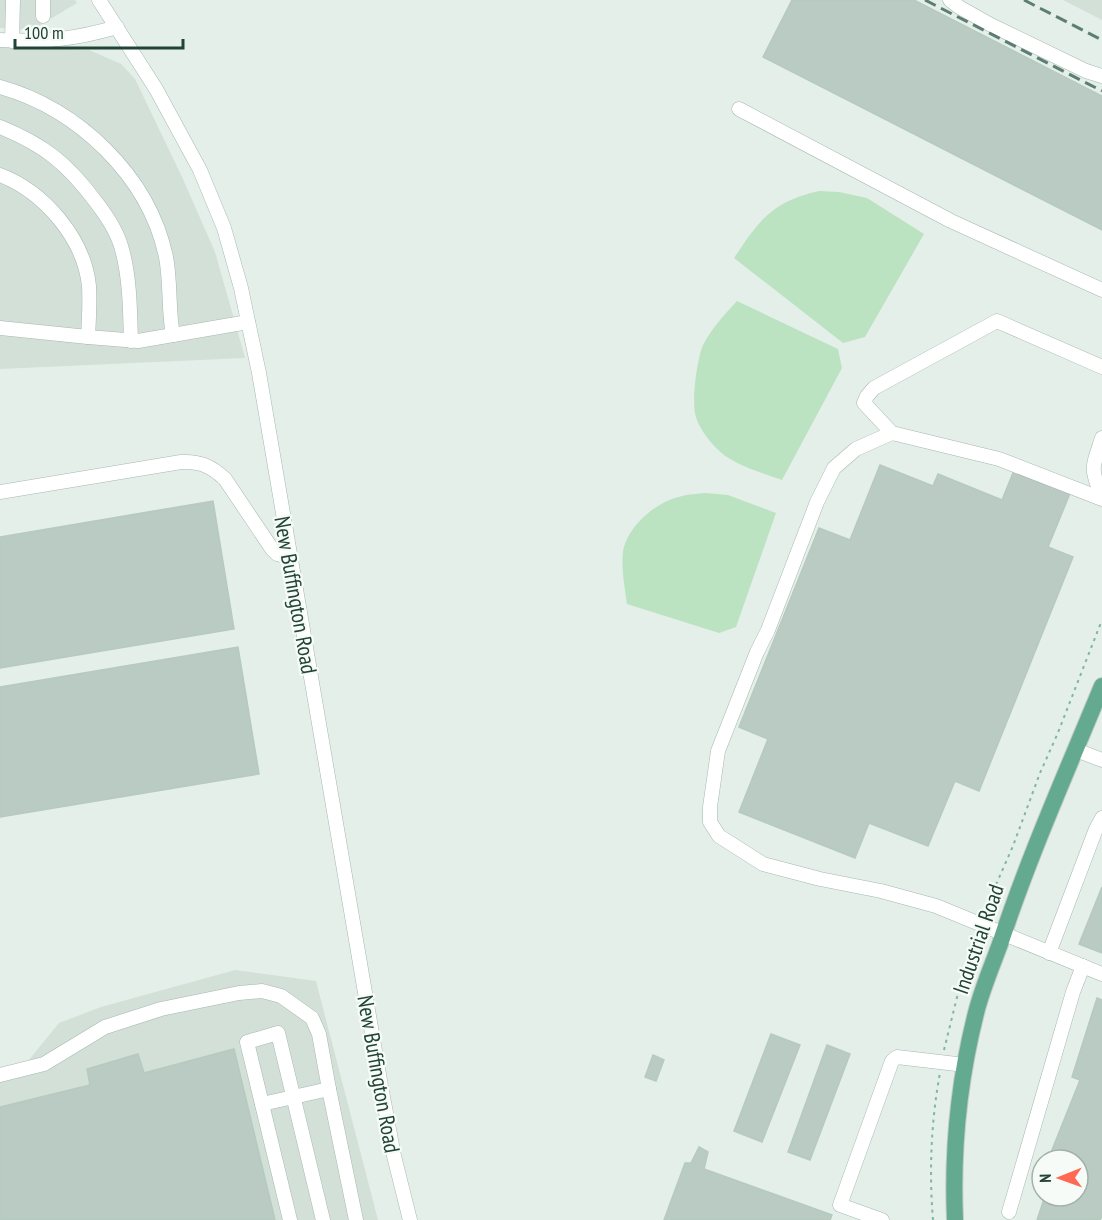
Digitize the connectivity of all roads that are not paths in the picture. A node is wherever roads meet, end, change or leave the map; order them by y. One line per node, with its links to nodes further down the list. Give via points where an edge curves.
1 (13, 0): 7 (street)
2 (43, 0): 5 (street)
3 (99, 0): 6 (street, New Buffington Road)
4 (950, 0): 8 (street, via 991,25)
5 (43, 16)
6 (117, 27): 7 (street, via 44,42); 14 (street, New Buffington Road, via 200,170 224,228)
7 (6, 41)
8 (1102, 76)
9 (0, 87): 16 (street, via 37,100 79,126 117,162 135,186 166,256)
10 (739, 109): 13 (street, via 951,221)
11 (0, 127): 18 (street, via 56,157 78,177 109,219 127,274)
12 (0, 175): 17 (street, via 14,180 47,206 72,238 88,284)
13 (1102, 290)
14 (248, 322): 16 (street); 24 (street, New Buffington Road)
15 (0, 328): 17 (street)
16 (173, 335): 18 (street)
17 (88, 337): 18 (street)
18 (131, 341)
19 (1102, 367): 20 (street, via 997,321 874,388 864,403)
20 (892, 433): 23 (street, via 999,459); 29 (street, via 856,449 834,468 817,502 718,751 710,822 719,836 763,864 936,906)
21 (1102, 438): 23 (street, via 1092,474)
22 (0, 492): 24 (street, via 194,461 215,469 225,479 272,549)
23 (1102, 498)
24 (289, 557): 42 (street, New Buffington Road, via 381,1086)
25 (1102, 686): 26 (main road, Industrial Road)
26 (1076, 750): 27 (street); 29 (main road, Industrial Road)
27 (1102, 760)
28 (1102, 818): 30 (street)
29 (1003, 934): 30 (street); 33 (main road, Industrial Road, via 977,1011)
30 (1049, 953): 31 (street)
31 (1083, 966): 32 (street); 38 (street)
32 (1102, 974)
33 (965, 1065): 43 (street, via 897,1057 892,1061 840,1205); 44 (main road, Industrial Road, via 955,1161)
34 (0, 1075): 35 (street, via 44,1064 105,1027 161,1009 262,991 281,996 312,1018 320,1034)
35 (329, 1089): 36 (street); 41 (street)
36 (293, 1096): 37 (street); 37 (street, via 278,1034 268,1036 247,1042); 40 (street)
37 (262, 1104): 39 (street)
38 (1009, 1212)
39 (290, 1220)
40 (323, 1220)
41 (356, 1220)
42 (410, 1220)
43 (882, 1220)
44 (955, 1220)

